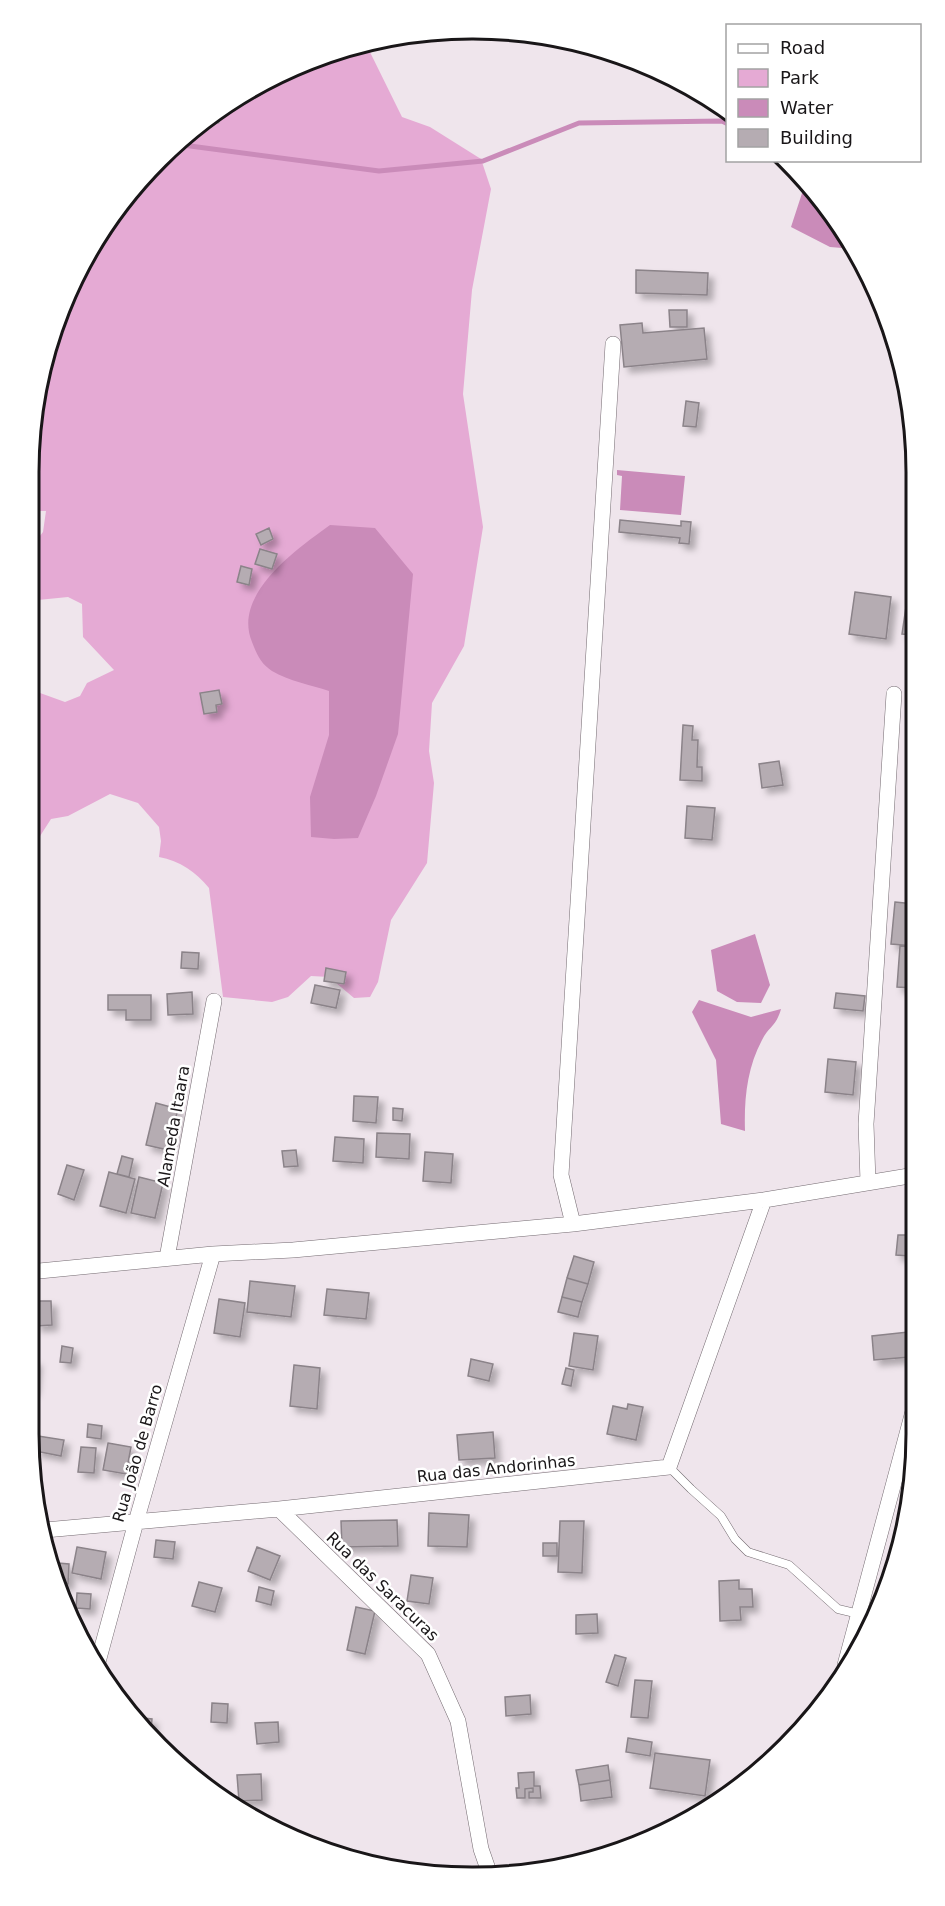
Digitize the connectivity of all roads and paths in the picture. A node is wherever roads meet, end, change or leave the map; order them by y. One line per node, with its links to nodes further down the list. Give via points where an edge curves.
1 (614, 344): 7 (street, via 561,1175)
2 (894, 694): 5 (street, via 866,1124)
3 (214, 1001): 9 (street, Alameda Itaara)
4 (906, 1176): 5 (street)
5 (868, 1182): 6 (street)
6 (764, 1200): 7 (street); 12 (street)
7 (573, 1224): 8 (street)
8 (213, 1254): 9 (street); 14 (street, Rua João de Barro)
9 (167, 1258): 10 (street)
10 (39, 1271)
11 (906, 1438): 16 (street)
12 (669, 1467): 13 (street, Rua das Andorinhas); 16 (lane, via 721,1516 748,1552 789,1565 838,1609)
13 (279, 1509): 14 (street, Rua das Andorinhas); 19 (street, Rua das Saracuras, via 428,1654 458,1721)
14 (136, 1522): 15 (street, Rua das Andorinhas); 18 (street, Rua João de Barro)
15 (50, 1530)
16 (859, 1614): 17 (street)
17 (850, 1645)
18 (100, 1655)
19 (487, 1866)

